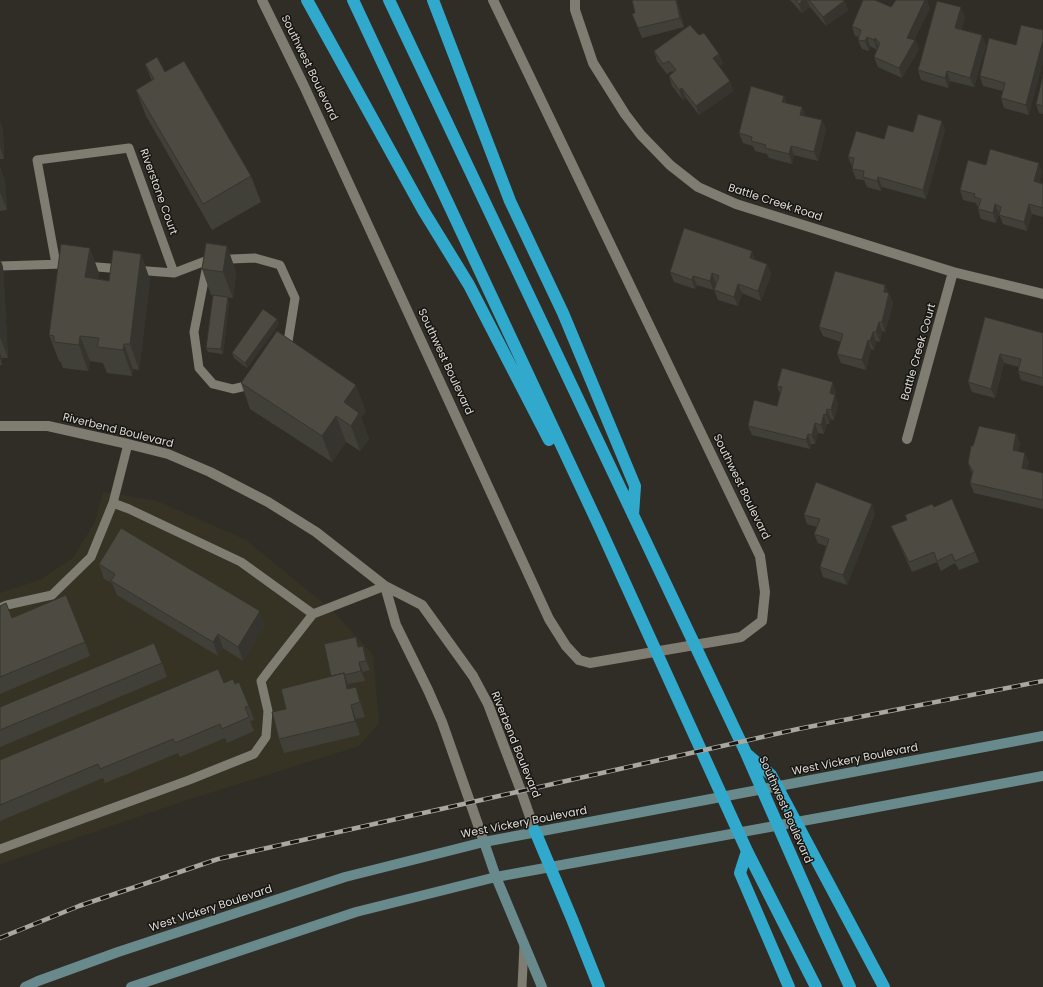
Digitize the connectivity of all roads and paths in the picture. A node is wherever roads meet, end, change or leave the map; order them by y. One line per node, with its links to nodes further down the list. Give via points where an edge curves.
1 (262, 0): 6 (street, Southwest Boulevard, via 549,619 566,646 580,660 590,663 741,637 762,621 765,592 760,556)
2 (306, 0): 18 (highway, via 423,210 469,285 564,469)
3 (353, 0): 18 (highway)
4 (389, 0): 19 (highway, Southwest Boulevard)
5 (433, 0): 19 (highway, via 510,201 562,313 635,486)
6 (493, 0)
7 (575, 0): 11 (street, Battle Creek Road, via 575,10 593,62 626,114 641,135 670,165 698,187 736,204)
8 (208, 260): 8 (lane, via 194,332 199,368 213,384 233,389 254,384 286,354 295,298 280,265 255,258); 12 (lane)
9 (56, 264): 10 (lane); 12 (lane); 12 (lane, Riverstone Court, via 37,160 129,148)
10 (0, 266)
11 (954, 272): 13 (street, Battle Creek Road); 15 (street, Battle Creek Court)
12 (174, 273)
13 (1043, 294)
14 (0, 426): 16 (street, Riverbend Boulevard, via 48,426)
15 (907, 439)
16 (128, 444): 17 (lane); 20 (street, Riverbend Boulevard, via 168,454 268,502 316,532)
17 (114, 503): 21 (lane, via 91,557 52,595); 22 (lane, via 241,562)
18 (588, 505): 29 (highway)
19 (633, 516): 24 (highway, Southwest Boulevard)
20 (385, 586): 22 (lane); 26 (street, Riverbend Boulevard, via 422,605 473,676 488,704); 27 (street, via 396,625 442,722)
21 (0, 608)
22 (313, 614): 28 (lane, via 261,681 268,711 266,737 254,754)
23 (1043, 736): 26 (main road, West Vickery Boulevard)
24 (746, 753): 40 (highway, Southwest Boulevard); 41 (highway, via 771,775)
25 (1043, 776): 30 (main road)
26 (535, 832): 27 (main road, West Vickery Boulevard); 30 (highway)
27 (484, 842): 31 (main road); 33 (main road, West Vickery Boulevard, via 345,877 118,952)
28 (0, 849)
29 (747, 851): 38 (highway, via 740,873); 39 (highway)
30 (550, 868): 31 (main road); 37 (highway)
31 (496, 877): 32 (main road); 34 (main road, via 356,912)
32 (524, 944): 35 (lane); 36 (main road)
33 (25, 987)
34 (131, 987)
35 (522, 987)
36 (542, 987)
37 (598, 987)
38 (789, 987)
39 (816, 987)
40 (850, 987)
41 (884, 987)

